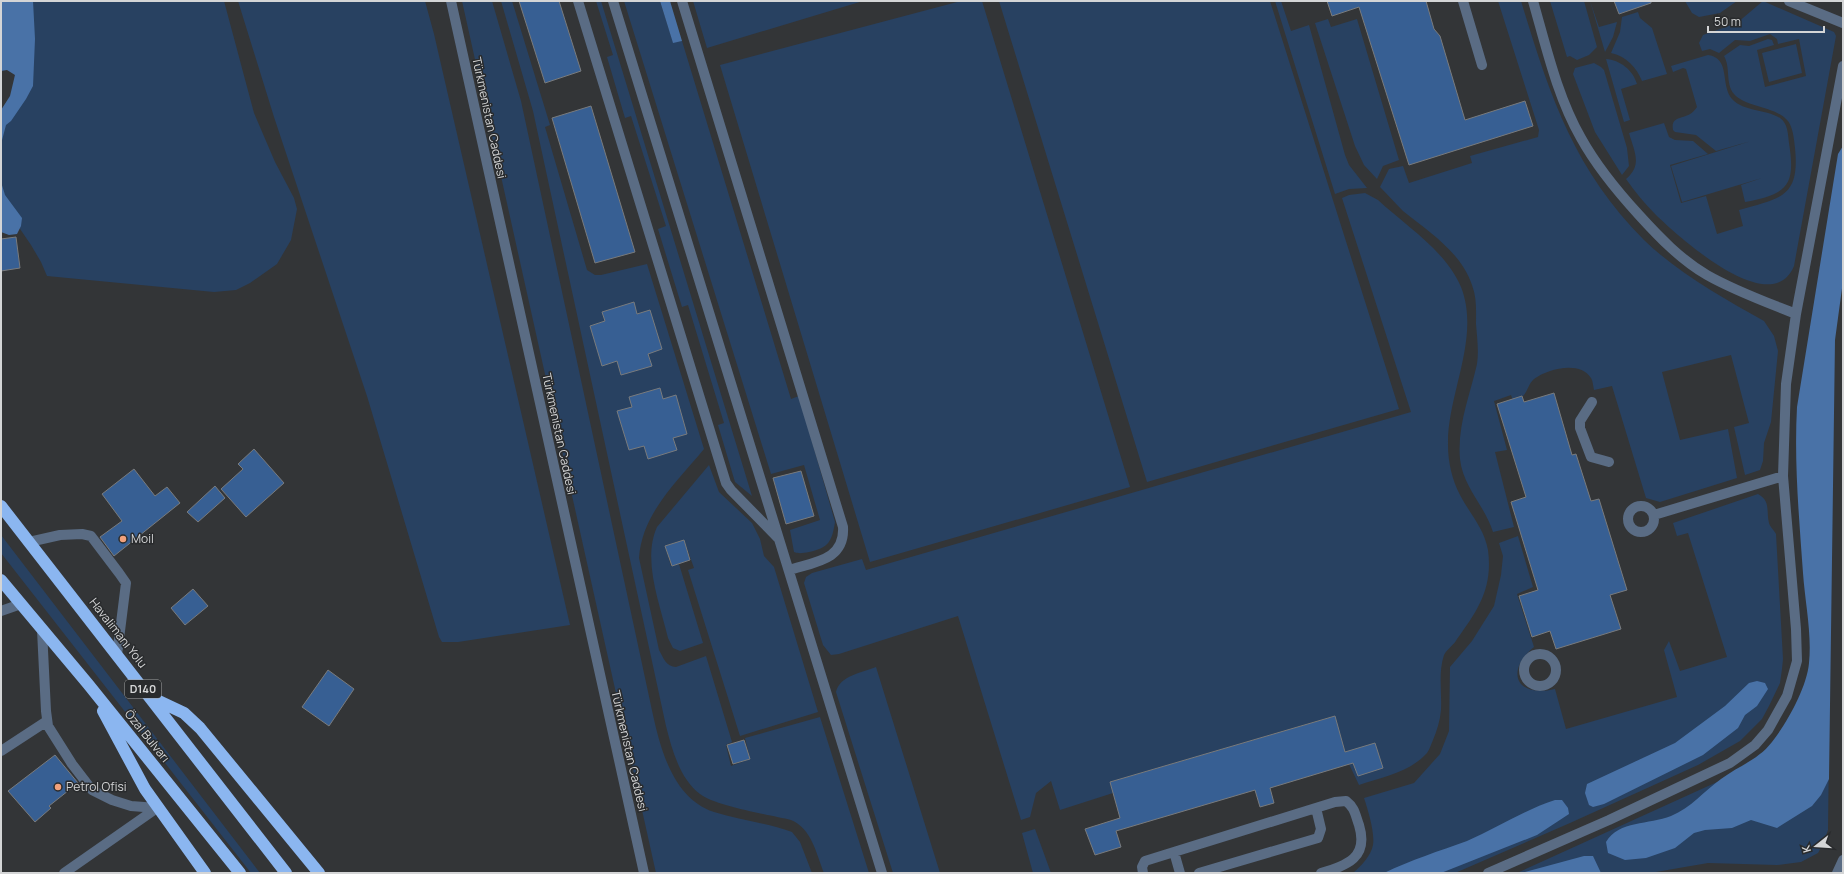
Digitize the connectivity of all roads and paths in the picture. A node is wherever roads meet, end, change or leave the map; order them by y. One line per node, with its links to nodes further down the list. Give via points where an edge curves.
1 (451, 1): 39 (street, Türkmenistan Caddesi)
2 (578, 1): 17 (street, via 726,483)
3 (613, 1): 17 (street)
4 (682, 1): 19 (street, via 843,526 841,544 836,553)
5 (1463, 1): 9 (street)
6 (1533, 1): 11 (street, via 1572,121 1600,169 1626,200 1652,230 1706,275)
7 (1789, 1): 8 (street)
8 (1843, 23)
9 (1482, 65)
10 (1843, 66): 11 (street)
11 (1796, 314): 14 (street, via 1786,384)
12 (1592, 402): 13 (street, via 1580,421 1580,428 1591,457)
13 (1609, 462)
14 (1783, 476): 16 (street); 45 (street, via 1797,661 1787,696 1768,730 1755,745 1730,763)
15 (1, 506): 18 (highway, Havalimanı Yolu / D140)
16 (1654, 515)
17 (780, 539): 19 (street)
18 (29, 542): 24 (highway, Havalimanı Yolu / D140); 24 (street, via 60,535 90,536 119,572 126,583)
19 (789, 570): 40 (street)
20 (1, 580): 21 (highway, Özal Bulvarı)
21 (21, 604): 22 (street); 23 (highway, Özal Bulvarı)
22 (1, 611)
23 (42, 630): 25 (highway, Özal Bulvarı); 27 (street)
24 (117, 655): 26 (highway, Havalimanı Yolu / D140)
25 (88, 684): 29 (highway); 36 (highway, Özal Bulvarı)
26 (148, 696): 37 (highway, Havalimanı Yolu / D140); 38 (highway, via 184,713 200,728)
27 (47, 721): 28 (street); 29 (street, via 72,764 92,790 130,806)
28 (1, 751)
29 (157, 808): 34 (street); 35 (highway)
30 (1316, 808): 31 (street); 43 (street, via 1321,829 1318,838); 44 (street, via 1346,801 1353,806 1362,834 1362,844 1352,860 1346,865)
31 (1174, 852): 41 (street, via 1145,861); 42 (street)
32 (1843, 860): 46 (street)
33 (1843, 872): 46 (street)
34 (64, 873)
35 (204, 873)
36 (240, 873)
37 (286, 873)
38 (319, 873)
39 (644, 873)
40 (882, 873)
41 (1143, 873)
42 (1180, 873)
43 (1199, 873)
44 (1321, 873)
45 (1488, 873)
46 (1838, 873)

